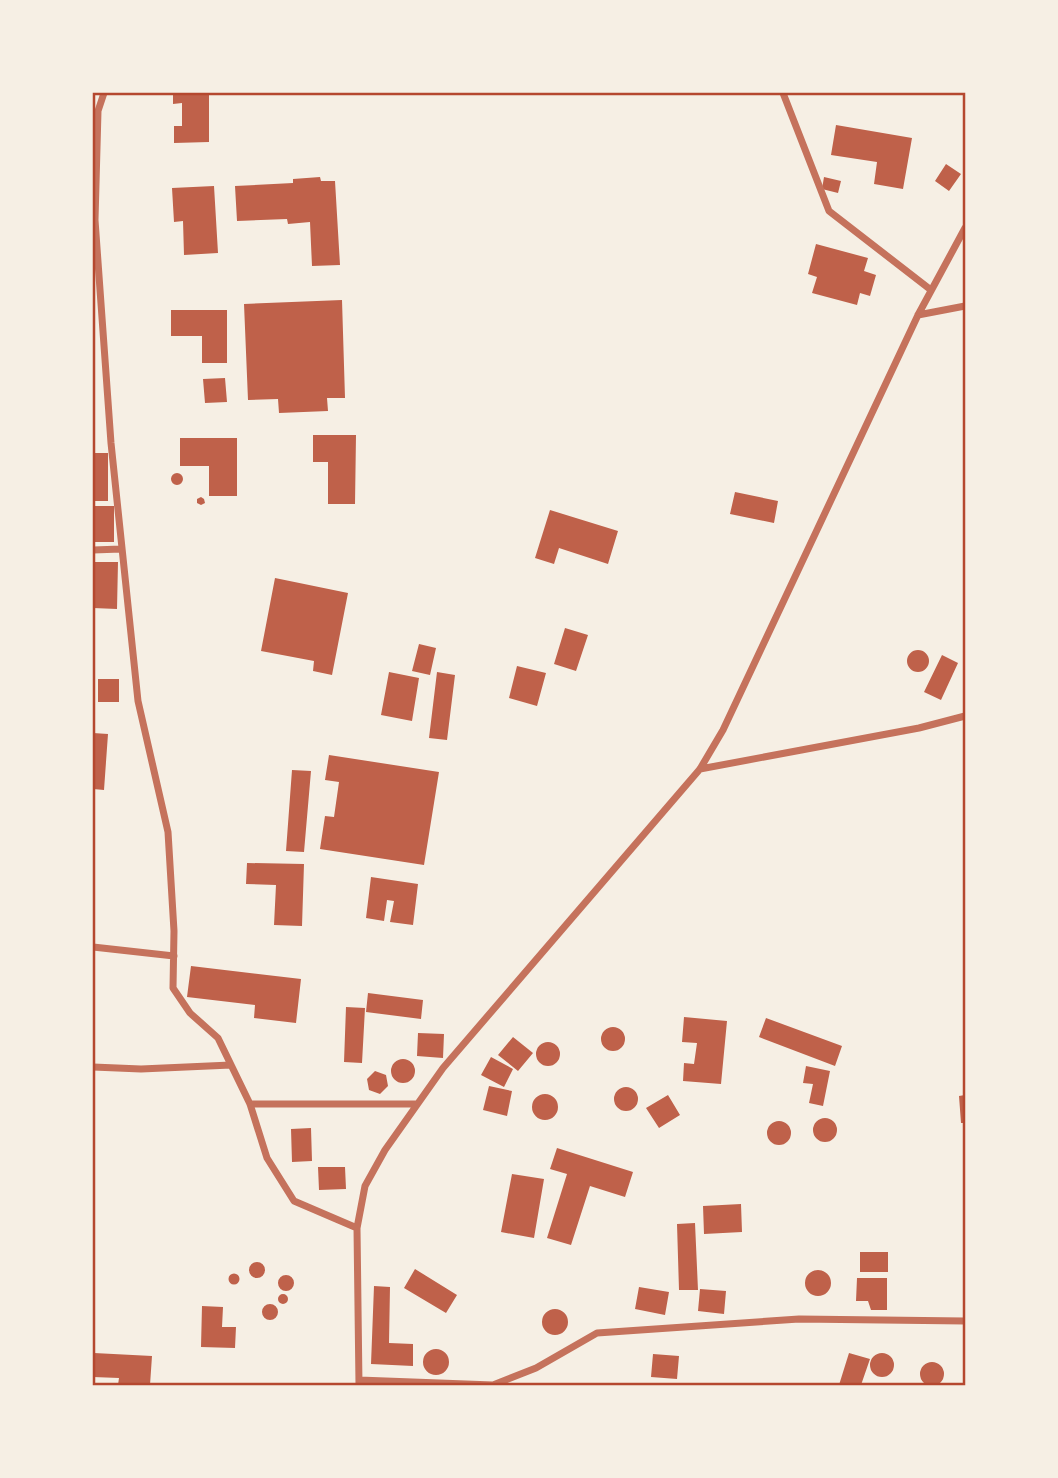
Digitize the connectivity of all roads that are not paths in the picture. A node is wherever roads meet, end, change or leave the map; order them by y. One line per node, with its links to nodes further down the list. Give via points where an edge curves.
1 (104, 93): 3 (street)
2 (783, 93): 5 (street, via 829,211)
3 (95, 111): 9 (street, via 95,220)
4 (965, 228): 5 (street)
5 (931, 290): 7 (street)
6 (965, 306): 7 (street)
7 (918, 315): 11 (street, via 723,730)
8 (93, 550): 9 (street)
9 (121, 550): 13 (street, via 138,701 168,832)
10 (965, 716): 11 (street)
11 (699, 769): 17 (street)
12 (93, 947): 13 (street)
13 (174, 956): 14 (street, via 173,988 190,1013 218,1038)
14 (231, 1065): 15 (street); 16 (street)
15 (93, 1067)
16 (250, 1104): 17 (street); 18 (street, via 267,1158 294,1201)
17 (416, 1104): 18 (street, via 365,1186)
18 (357, 1228): 20 (street)
19 (965, 1321): 20 (street, via 799,1319 597,1333 536,1368 493,1385)
20 (359, 1383)

